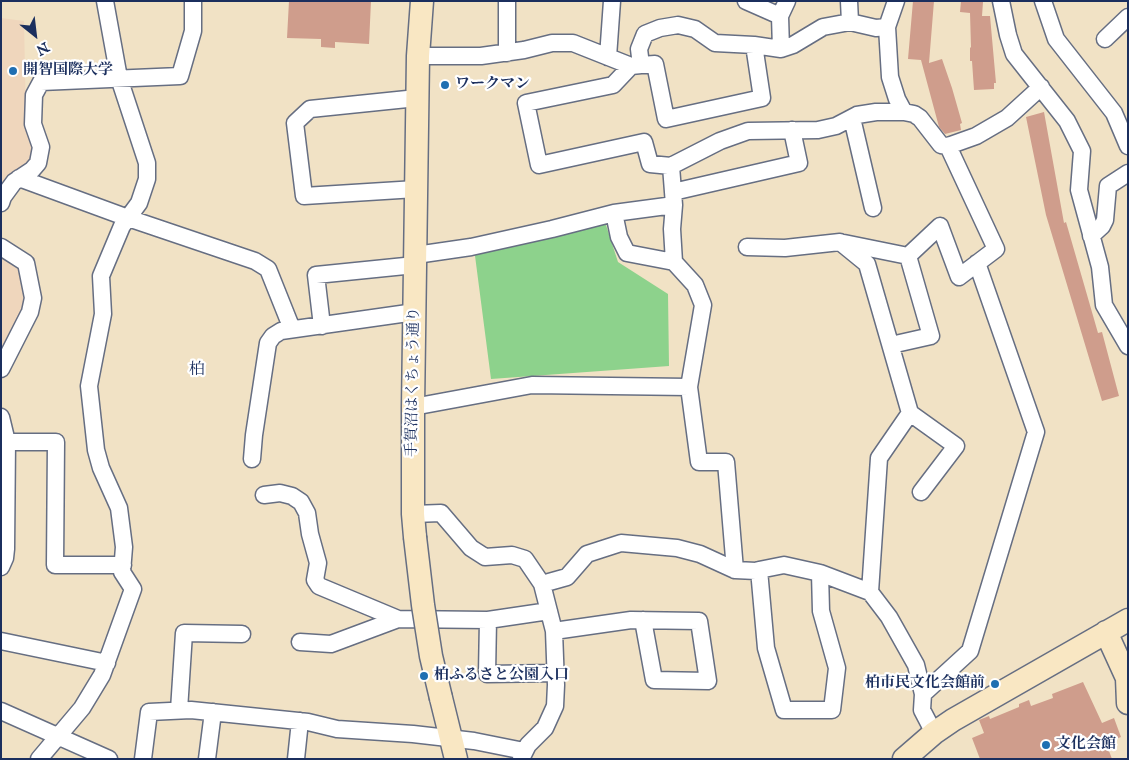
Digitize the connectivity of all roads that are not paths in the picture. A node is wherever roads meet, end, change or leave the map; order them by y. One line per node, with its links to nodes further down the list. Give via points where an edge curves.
1 (106, 1): 22 (street)
2 (193, 1): 22 (street, via 193,31 180,76)
3 (422, 1): 19 (street, 手賀沼はくちょう通り)
4 (507, 1): 18 (street)
5 (612, 1): 20 (street)
6 (746, 1): 11 (street)
7 (849, 1): 13 (street)
8 (896, 1): 14 (street)
9 (1001, 1): 23 (street, via 1014,54)
10 (1043, 1): 29 (street, via 1056,40 1114,113)
11 (784, 9): 17 (street)
12 (1128, 17): 15 (street)
13 (850, 22): 14 (street); 17 (street, via 823,27)
14 (887, 27): 25 (street, via 890,77)
15 (1105, 39)
16 (754, 45): 17 (street); 21 (street, via 715,43 695,29 678,25 660,28 646,34); 21 (street, via 762,98 666,119 655,64)
17 (780, 49)
18 (506, 52): 19 (street, via 481,56); 20 (street, via 552,43 573,43)
19 (418, 56): 24 (street, 手賀沼はくちょう通り)
20 (608, 57): 21 (street)
21 (636, 66): 30 (street, via 613,84 526,103 539,166 644,142 650,164)
22 (119, 78): 32 (street, via 41,82 34,95 33,124 41,147 38,163); 38 (street, via 147,163 139,203)
23 (1040, 87): 28 (street, via 1007,118 976,136); 39 (street, via 1067,121 1082,151 1079,190)
24 (417, 98): 33 (street, 手賀沼はくちょう通り); 33 (street, via 310,109 295,122 304,196)
25 (904, 112): 26 (street, via 876,112); 28 (street, via 920,118 941,145)
26 (852, 118): 27 (street, via 818,130); 36 (street)
27 (792, 130): 30 (street, via 748,132 720,141); 34 (street, via 799,163)
28 (948, 146): 46 (street, via 996,249)
29 (1128, 146)
30 (671, 166): 34 (street)
31 (1128, 173): 39 (street, via 1108,186 1105,220)
32 (20, 178): 35 (street); 38 (street)
33 (416, 189): 44 (street, 手賀沼はくちょう通り)
34 (674, 199): 37 (street); 45 (street)
35 (1, 203)
36 (873, 208)
37 (614, 213): 44 (street); 45 (street, via 619,237 627,253)
38 (128, 218): 49 (street, via 255,261 268,269); 63 (street, via 101,276 103,314 89,386 96,450 119,508)
39 (1091, 236): 51 (street, via 1100,267 1104,305)
40 (840, 242): 42 (street, via 785,248); 43 (street); 50 (street, via 868,264)
41 (1, 246): 52 (street, via 26,264 33,298 30,312)
42 (747, 247)
43 (908, 256): 46 (street, via 940,226 959,277); 50 (street, via 931,336)
44 (416, 260): 47 (street, 手賀沼はくちょう通り); 48 (street, via 316,275)
45 (674, 262): 53 (street, via 695,285 703,306)
46 (977, 263): 81 (street, via 1036,432 970,651)
47 (415, 312): 48 (street); 54 (street, 手賀沼はくちょう通り)
48 (322, 326): 49 (street)
49 (292, 329): 58 (street, via 281,331 268,343)
50 (891, 345): 55 (street)
51 (1128, 346)
52 (1, 369)
53 (689, 387): 54 (street, via 532,386); 64 (street, via 699,462 726,462)
54 (413, 407): 61 (street, 手賀沼はくちょう通り)
55 (910, 413): 59 (street, via 956,446); 68 (street, via 879,458)
56 (1, 418): 57 (street)
57 (7, 442): 62 (street); 63 (street, via 56,442 55,565)
58 (252, 459)
59 (921, 492)
60 (264, 495): 70 (street, via 280,493 301,502 307,513 318,563 315,580 319,586)
61 (413, 514): 67 (street, via 441,513 470,548 485,557 512,555 525,559); 89 (street, 手賀沼はくちょう通り, bridge, via 422,605)
62 (3, 560)
63 (123, 565): 79 (street, via 122,572 133,589)
64 (735, 570): 65 (street); 67 (street, via 700,554 677,548 621,543 587,554 567,577)
65 (759, 570): 66 (street, via 784,565); 66 (street, via 766,648 784,710 832,710 836,668 821,611)
66 (820, 573): 68 (street)
67 (542, 584): 69 (street)
68 (870, 592): 81 (street, via 889,617 916,665)
69 (549, 611): 71 (street); 74 (street)
70 (398, 619): 71 (street); 78 (street, via 332,644)
71 (488, 620): 80 (street, via 488,674)
72 (643, 620): 72 (street, via 699,621 708,681 654,680); 74 (street)
73 (1128, 620): 75 (street)
74 (554, 631): 80 (street)
75 (1106, 632): 82 (street, via 1127,678); 87 (street)
76 (242, 634): 83 (street, via 184,633)
77 (1, 641): 79 (street)
78 (300, 642)
79 (106, 663): 88 (street, via 82,708)
80 (555, 673): 90 (street, via 554,706 550,719)
81 (923, 694): 87 (street, via 922,710)
82 (1128, 703)
83 (179, 710): 85 (street); 93 (street, via 148,712)
84 (1, 711): 88 (street)
85 (213, 712): 86 (street); 94 (street)
86 (300, 721): 89 (street, via 337,729 413,734); 95 (street)
87 (934, 733): 96 (street)
88 (57, 736): 91 (street); 92 (street)
89 (454, 749): 90 (street, via 474,741)
90 (523, 755)
91 (39, 759)
92 (109, 759)
93 (143, 759)
94 (207, 759)
95 (296, 759)
96 (904, 759)

